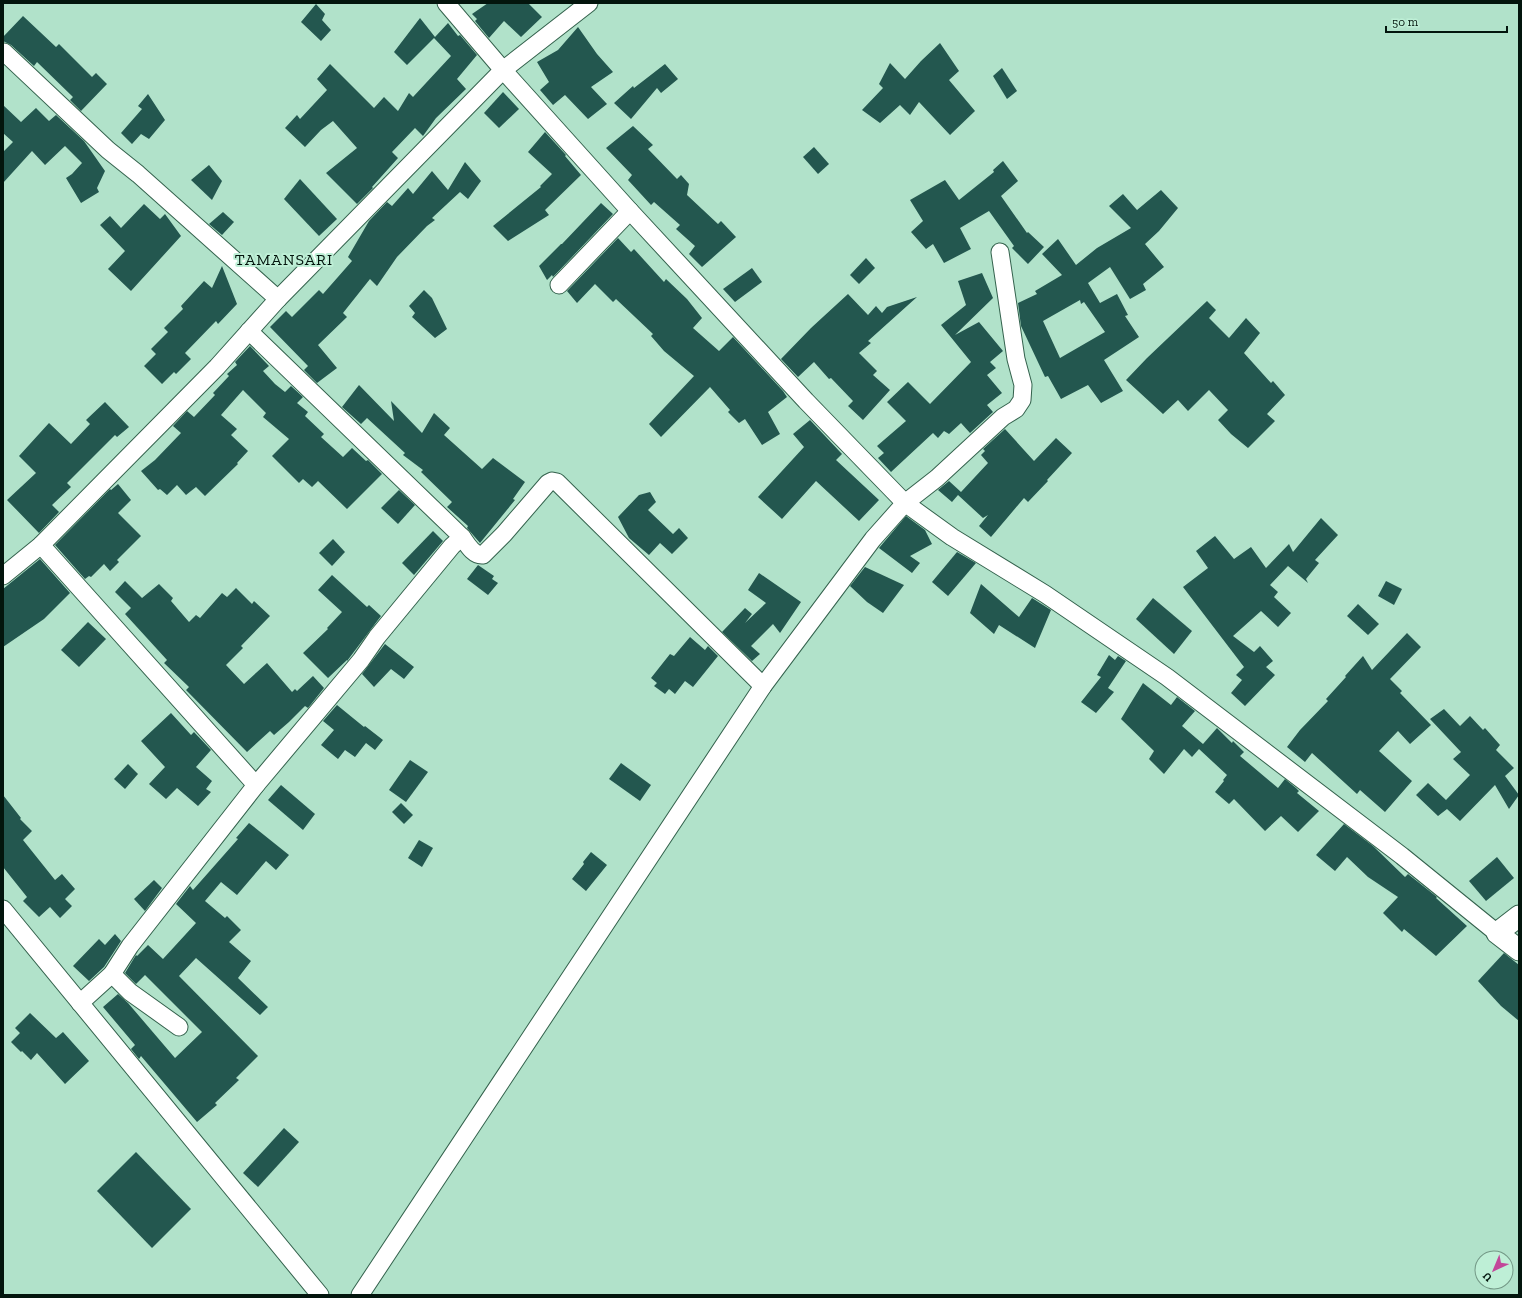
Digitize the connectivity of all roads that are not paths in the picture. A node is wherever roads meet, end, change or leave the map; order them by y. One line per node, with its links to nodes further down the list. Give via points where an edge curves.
1 (446, 3): 4 (street)
2 (589, 3): 4 (street)
3 (4, 52): 8 (street, via 108,150)
4 (503, 70): 5 (street); 8 (street)
5 (630, 211): 7 (street); 10 (street)
6 (1000, 252): 10 (street, via 1016,359 1023,385 1022,400 1016,409 1003,417 937,478)
7 (559, 285)
8 (278, 299): 9 (street)
9 (249, 331): 11 (street); 12 (street)
10 (905, 503): 14 (street, via 873,539); 18 (street, via 952,537 1046,594 1167,676 1402,856)
11 (462, 537): 14 (street, via 474,553 483,554 548,483 557,482); 15 (street)
12 (41, 545): 13 (street); 15 (street)
13 (3, 576)
14 (763, 686): 24 (street)
15 (256, 785): 20 (street, via 130,946)
16 (3, 909): 21 (street)
17 (1519, 916): 18 (street)
18 (1497, 933): 19 (street)
19 (1519, 950)
20 (112, 974): 21 (street); 22 (street, via 130,992)
21 (80, 1003): 23 (street)
22 (179, 1027)
23 (320, 1295)
24 (360, 1295)

